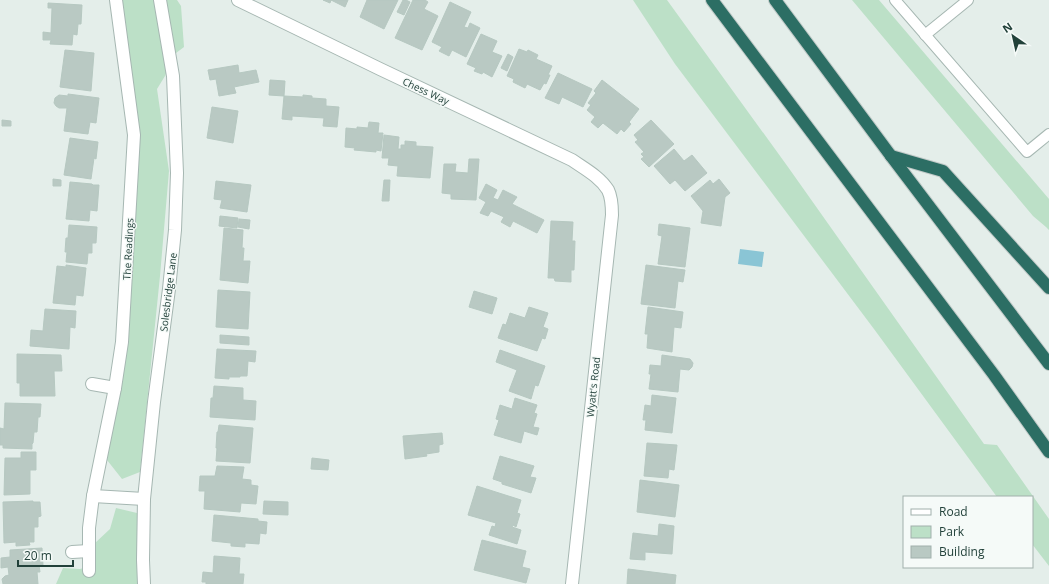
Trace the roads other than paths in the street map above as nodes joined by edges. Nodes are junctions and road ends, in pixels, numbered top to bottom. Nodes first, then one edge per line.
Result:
1 (116, 0) edge
2 (160, 0) edge
3 (238, 0) edge
4 (712, 0) edge
5 (775, 0) edge
6 (895, 0) edge
7 (968, 0) edge
8 (926, 35) junction
9 (1049, 134) edge
10 (891, 156) junction
11 (608, 191) joint
12 (1049, 288) edge
13 (1049, 364) edge
14 (92, 384) dead end
15 (115, 388) junction
16 (1049, 452) edge
17 (93, 496) junction
18 (144, 499) junction
19 (89, 551) junction
20 (72, 552) dead end
21 (89, 571) dead end
22 (144, 584) edge
23 (572, 584) edge

1 - 15 street, The Readings
2 - 18 street, Solesbridge Lane
3 - 11 street, Chess Way
4 - 16 highway
5 - 10 highway
6 - 8 lane
7 - 8 lane
8 - 9 lane
10 - 12 highway
10 - 13 highway
11 - 23 street, Wyatt's Road
14 - 15 street
15 - 17 street, The Readings
17 - 18 street
17 - 19 street, The Readings
18 - 22 street, Solesbridge Lane
19 - 20 street
19 - 21 street, The Readings

